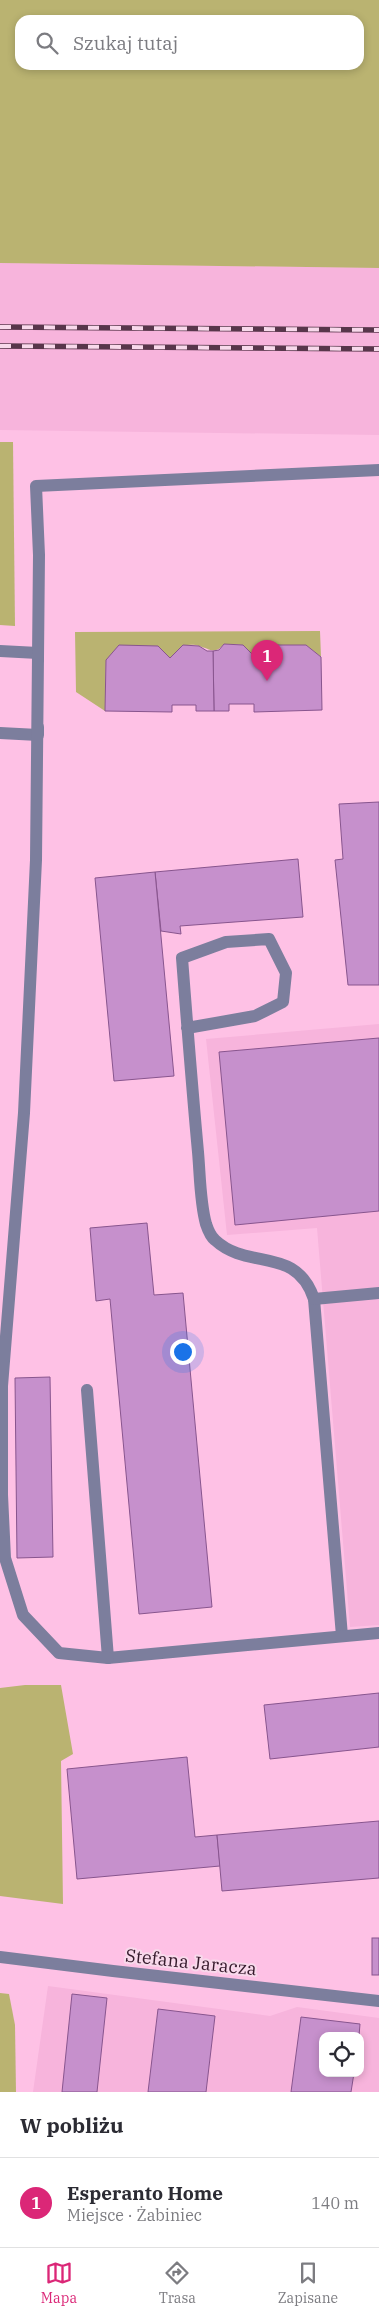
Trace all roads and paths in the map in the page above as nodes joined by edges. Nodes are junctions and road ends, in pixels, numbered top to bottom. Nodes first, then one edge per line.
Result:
1 (379, 470) edge
2 (0, 651) edge
3 (38, 653) junction
4 (0, 734) edge
5 (38, 735) junction
6 (187, 1028) junction
7 (379, 1293) edge
8 (314, 1299) junction
9 (87, 1390) dead end
10 (379, 1633) edge
11 (342, 1636) junction
12 (108, 1658) junction
13 (0, 1956) edge
14 (379, 2001) edge

1 - 3 street
2 - 3 street
3 - 5 street
4 - 5 street
5 - 12 street
6 - 6 street
6 - 8 street
7 - 8 street
8 - 11 street
9 - 12 street
10 - 11 street
11 - 12 street
13 - 14 street, Stefana Jaracza

